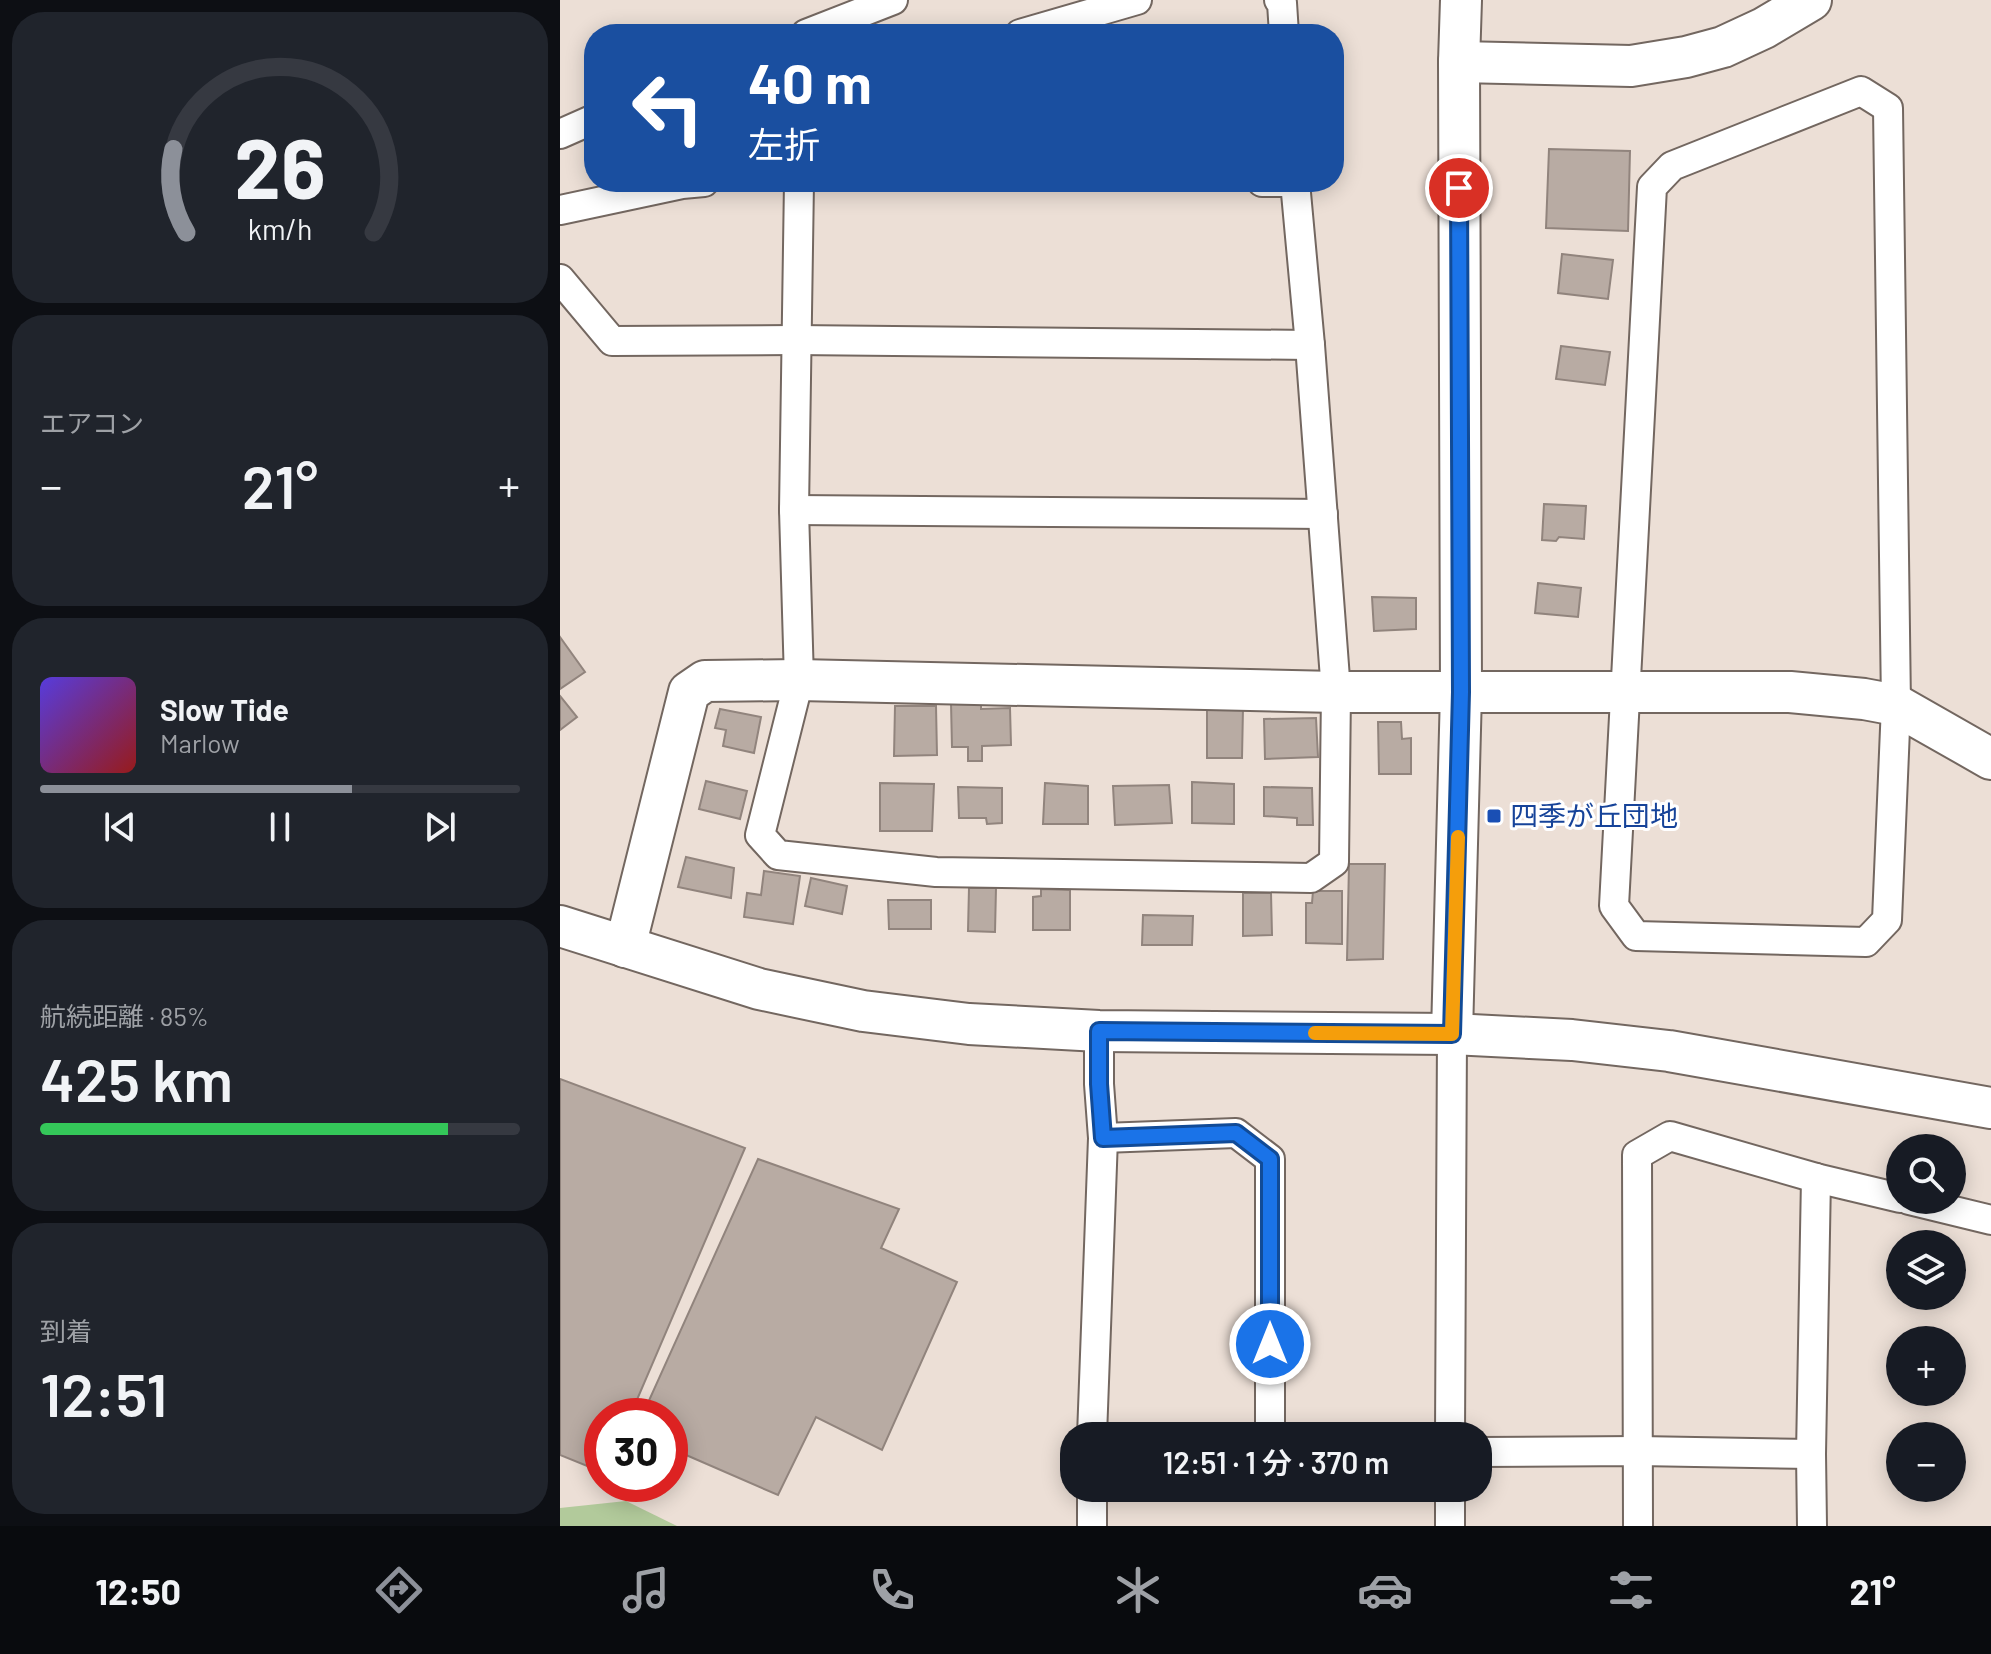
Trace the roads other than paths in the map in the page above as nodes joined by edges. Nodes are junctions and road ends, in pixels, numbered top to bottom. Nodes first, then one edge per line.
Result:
1 (893, 0) edge
2 (1137, 0) edge
3 (1279, 0) edge
4 (1461, 0) edge
5 (1811, 0) edge
6 (832, 24) edge
7 (1054, 24) edge
8 (1283, 24) edge
9 (1459, 62) junction
10 (584, 123) edge
11 (560, 134) edge
12 (644, 192) edge
13 (799, 192) edge
14 (1296, 192) edge
15 (560, 210) edge
16 (560, 279) edge
17 (795, 340) junction
18 (1310, 345) junction
19 (794, 510) junction
20 (1323, 514) junction
21 (799, 680) junction
22 (1336, 692) junction
23 (1461, 692) junction
24 (1626, 692) junction
25 (1896, 705) junction
26 (1991, 759) edge
27 (560, 926) edge
28 (625, 947) junction
29 (1099, 1031) junction
30 (1452, 1034) junction
31 (1991, 1108) edge
32 (1103, 1138) junction
33 (1816, 1178) junction
34 (1886, 1195) edge
35 (1966, 1214) edge
36 (1991, 1220) edge
37 (1093, 1422) edge
38 (1270, 1422) edge
39 (1450, 1422) edge
40 (1639, 1451) junction
41 (1492, 1452) edge
42 (1811, 1454) junction
43 (1092, 1502) edge
44 (1450, 1502) edge
45 (1092, 1526) edge
46 (1450, 1526) edge
47 (1638, 1526) edge
48 (1812, 1526) edge

1 - 6 street
2 - 7 street
3 - 8 street
4 - 9 street
5 - 9 street
9 - 23 street
10 - 11 street
12 - 15 street
13 - 17 street
14 - 18 street
16 - 17 street
17 - 18 street
17 - 19 street
18 - 20 street
19 - 20 street
19 - 21 street
20 - 22 street
21 - 22 street
21 - 22 street
21 - 28 street
22 - 23 street
23 - 24 street
23 - 30 street
24 - 25 street
24 - 25 street
24 - 25 street
25 - 26 street
27 - 28 street
28 - 29 street
29 - 30 street
29 - 32 street
30 - 31 street
30 - 39 street
32 - 37 street
32 - 38 street
33 - 34 street
33 - 40 street
33 - 42 street
35 - 36 street
40 - 41 street
40 - 42 street
40 - 47 street
42 - 48 street
43 - 45 street
44 - 46 street

